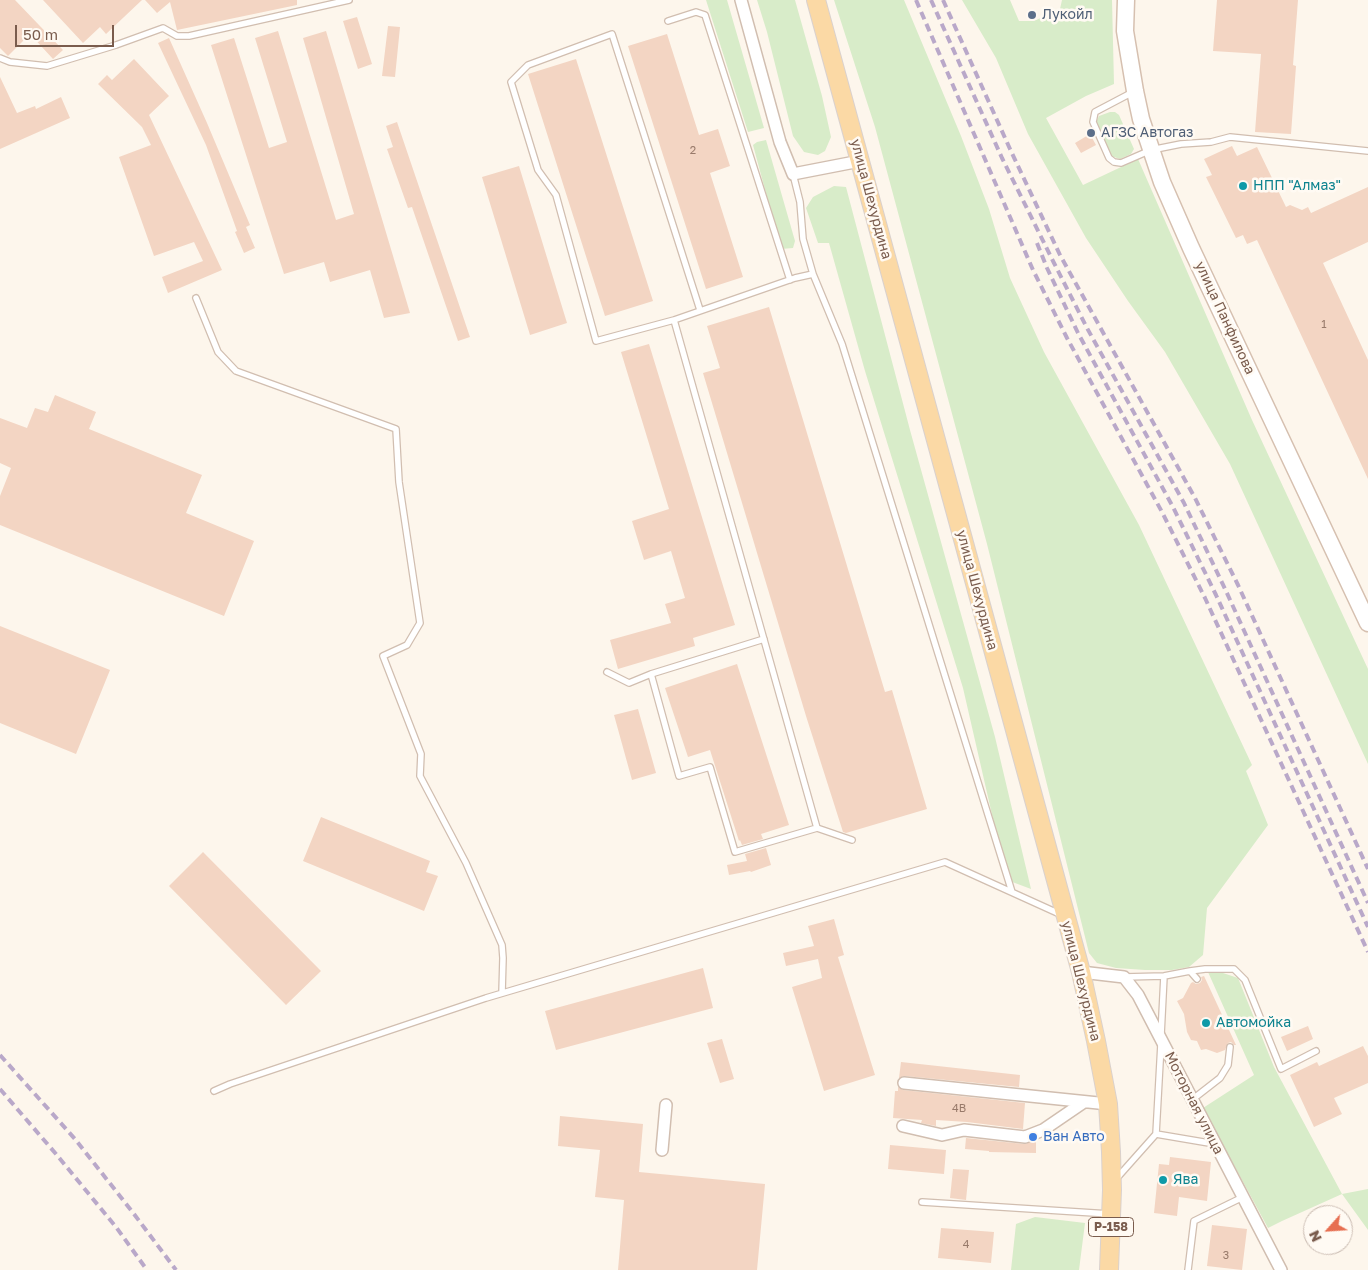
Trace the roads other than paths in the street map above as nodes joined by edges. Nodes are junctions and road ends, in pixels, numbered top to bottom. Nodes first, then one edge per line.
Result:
1 (349, 0) edge
2 (741, 0) edge
3 (816, 0) edge
4 (1126, 0) edge
5 (668, 21) dead end
6 (0, 58) edge
7 (1135, 91) junction
8 (1151, 150) junction
9 (1368, 151) edge
10 (860, 161) junction
11 (794, 174) junction
12 (812, 274) junction
13 (790, 280) junction
14 (196, 298) dead end
15 (700, 310) junction
16 (674, 320) junction
17 (1368, 623) edge
18 (764, 639) junction
19 (607, 672) dead end
20 (651, 674) junction
21 (817, 828) junction
22 (852, 840) dead end
23 (1012, 892) junction
24 (1066, 917) junction
25 (1190, 971) junction
26 (1080, 972) junction
27 (1164, 976) junction
28 (1124, 977) junction
29 (1197, 980) dead end
30 (502, 993) junction
31 (1161, 1038) junction
32 (1230, 1047) dead end
33 (1316, 1052) dead end
34 (904, 1084) dead end
35 (214, 1091) dead end
36 (1193, 1100) junction
37 (1084, 1102) junction
38 (1108, 1104) junction
39 (666, 1105) dead end
40 (903, 1126) dead end
41 (1156, 1134) junction
42 (1215, 1144) junction
43 (662, 1150) dead end
44 (1112, 1185) junction
45 (1243, 1197) junction
46 (922, 1202) dead end
47 (1112, 1214) junction
48 (1109, 1270) edge
49 (1188, 1270) edge
50 (1281, 1270) edge

1 - 6 lane
2 - 11 street
3 - 10 main road, улица Шехурдина
4 - 7 main road, улица Панфилова
5 - 13 lane
7 - 8 main road, улица Панфилова
7 - 8 lane
8 - 9 lane
8 - 17 main road, улица Панфилова
10 - 11 street
10 - 24 main road, улица Шехурдина
11 - 12 lane
12 - 13 lane
12 - 23 lane
13 - 15 lane
14 - 30 lane
15 - 16 lane
15 - 16 lane
16 - 18 lane
18 - 20 lane
18 - 21 lane
19 - 20 lane
20 - 21 lane
21 - 22 lane
23 - 24 lane
23 - 30 lane
24 - 26 main road, улица Шехурдина
25 - 27 lane
25 - 29 lane
25 - 33 lane
26 - 28 street
26 - 38 main road, улица Шехурдина
27 - 28 lane
27 - 31 lane
28 - 31 street, Моторная улица
30 - 35 lane
31 - 36 street, Моторная улица
31 - 41 lane
32 - 36 lane
34 - 37 street
36 - 42 street, Моторная улица
37 - 38 street
37 - 40 street
38 - 44 main road, улица Шехурдина
39 - 43 street
41 - 42 lane
41 - 44 lane
42 - 45 street, Моторная улица
44 - 47 main road, Р-158
45 - 49 lane
45 - 50 street, Моторная улица
46 - 47 lane
47 - 48 main road, Р-158

